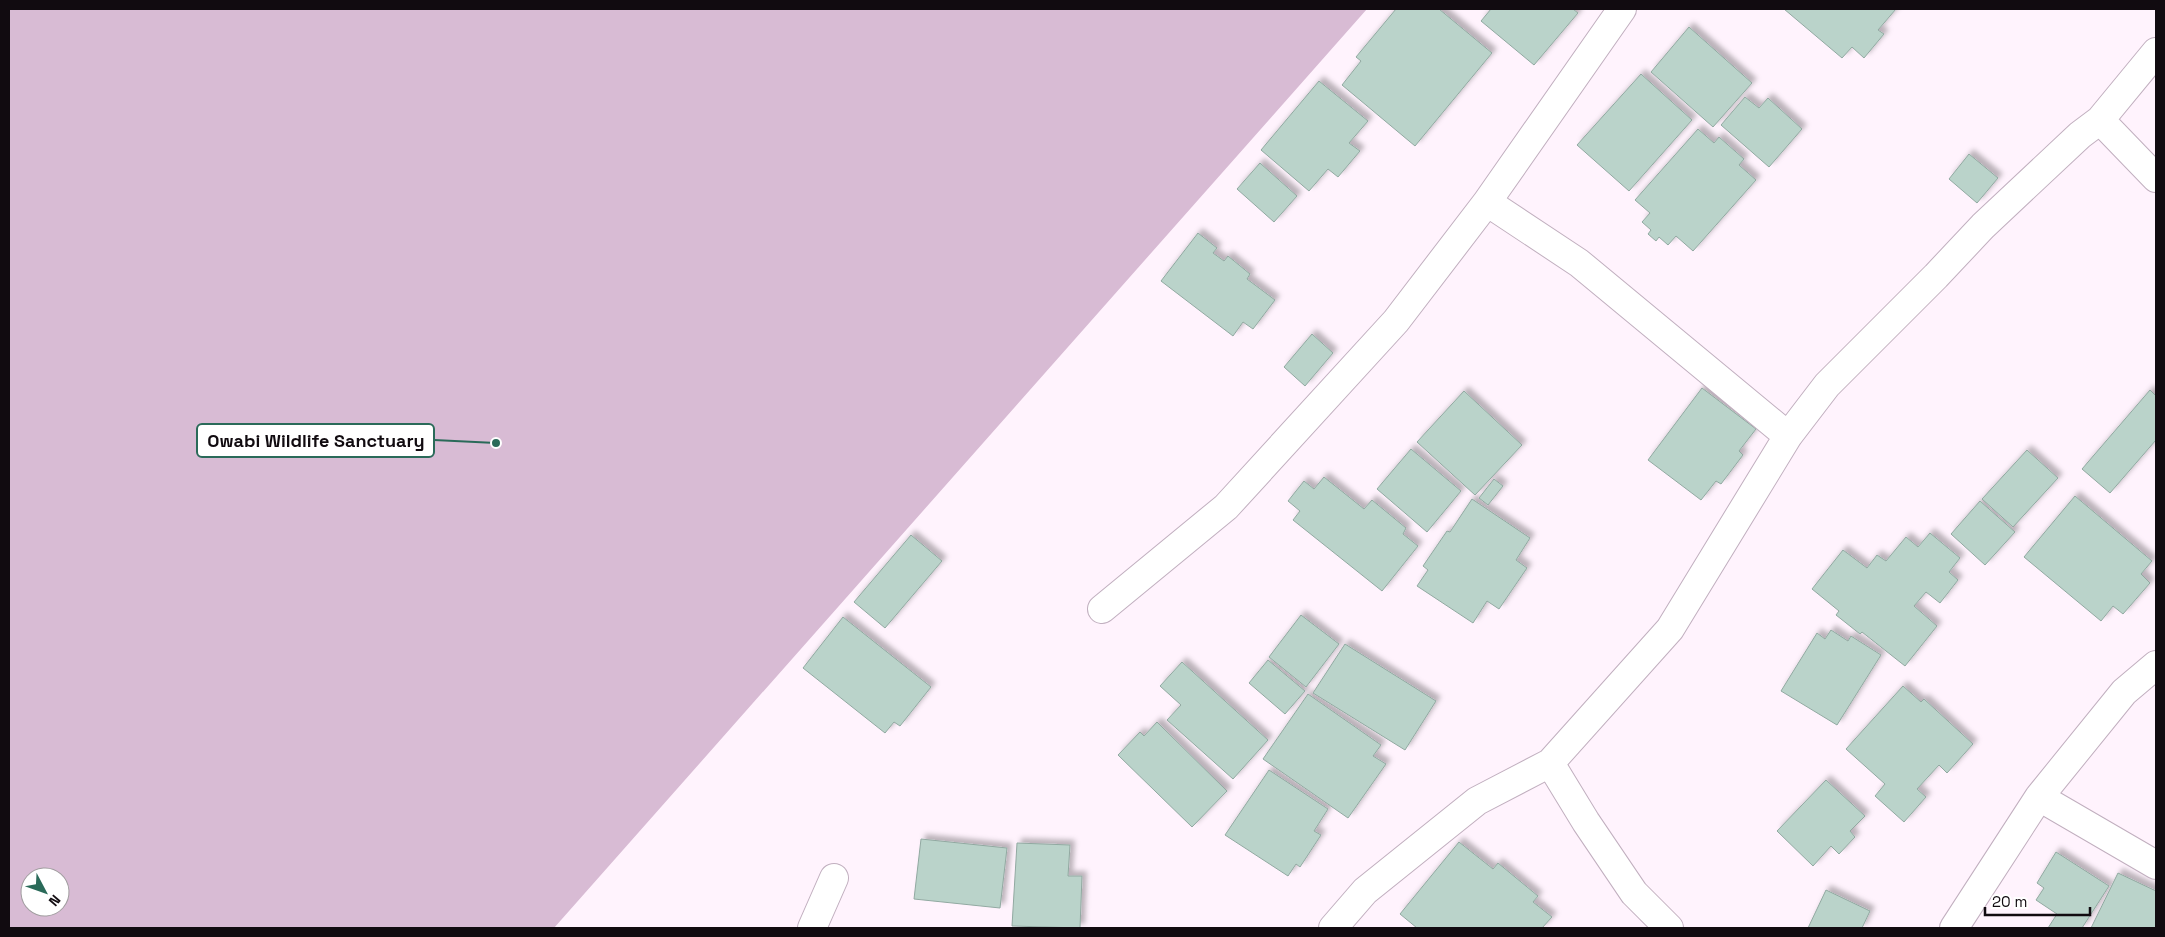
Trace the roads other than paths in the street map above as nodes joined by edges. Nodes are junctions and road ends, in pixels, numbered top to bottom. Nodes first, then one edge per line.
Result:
1 (1622, 9) edge
2 (2156, 52) edge
3 (2100, 120) junction
4 (2156, 178) edge
5 (1487, 202) junction
6 (1788, 436) junction
7 (1102, 610) dead end
8 (2156, 666) edge
9 (1550, 763) junction
10 (2039, 797) junction
11 (2156, 865) edge
12 (834, 878) dead end
13 (812, 928) edge
14 (1334, 928) edge
15 (1669, 928) edge
16 (1954, 928) edge

1 - 5 street
2 - 3 street
3 - 4 street
3 - 6 street
5 - 6 street
5 - 7 street
6 - 9 street
8 - 10 street
9 - 14 street
9 - 15 street
10 - 11 street
10 - 16 street
12 - 13 street

